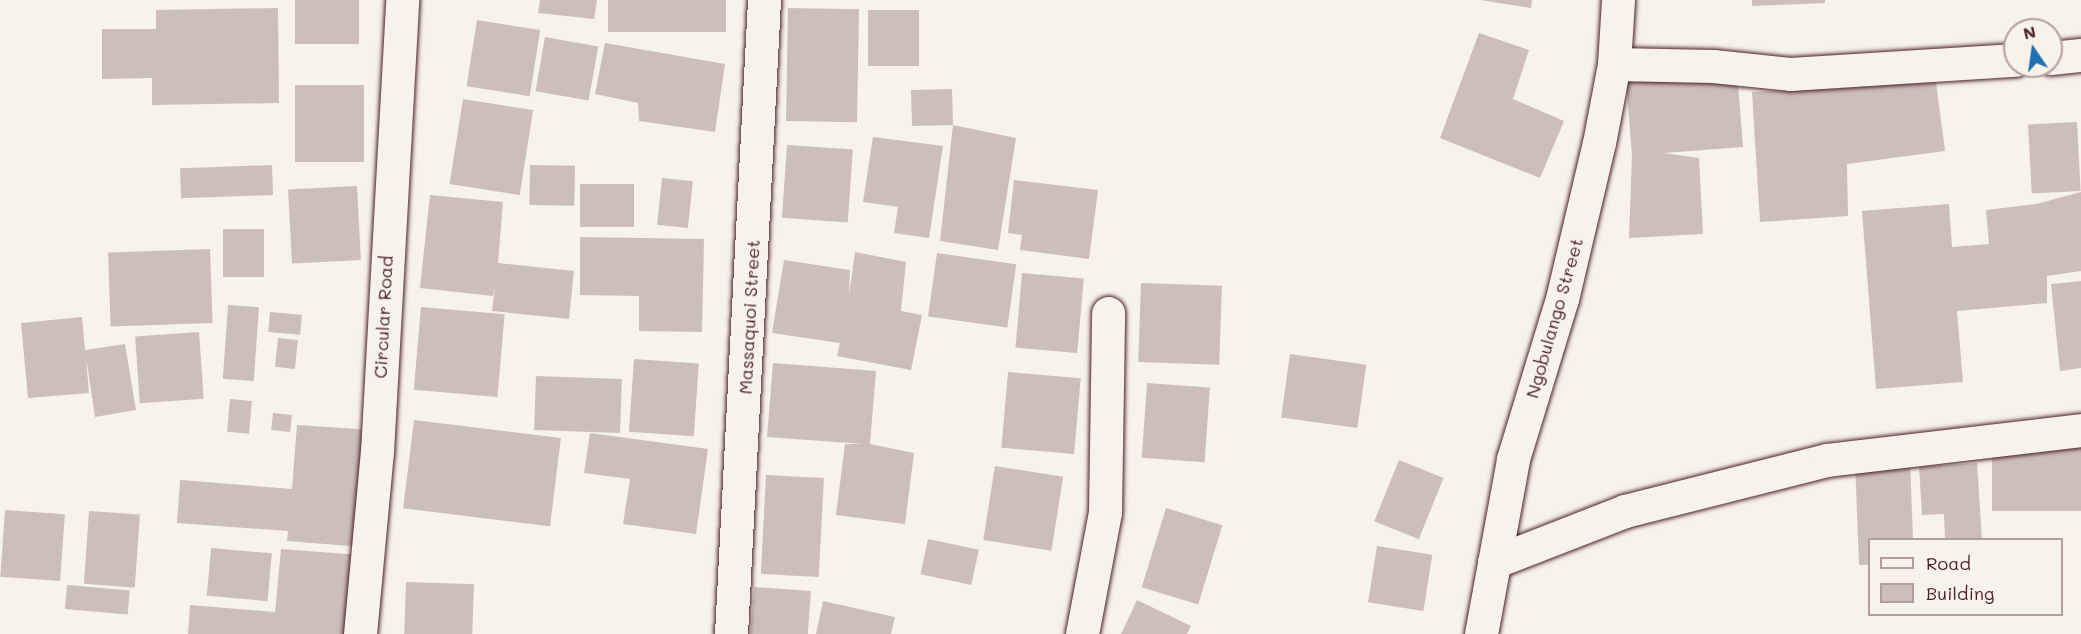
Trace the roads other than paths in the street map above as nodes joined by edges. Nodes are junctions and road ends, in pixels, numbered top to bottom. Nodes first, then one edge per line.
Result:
1 (402, 0) edge
2 (764, 0) edge
3 (1618, 0) edge
4 (2081, 55) edge
5 (2063, 57) edge
6 (2003, 61) edge
7 (1614, 64) junction
8 (1108, 313) dead end
9 (2081, 430) edge
10 (1494, 562) junction
11 (360, 634) edge
12 (731, 634) edge
13 (1082, 634) edge
14 (1481, 634) edge

1 - 11 street, Circular Road
2 - 12 street, Massaquoi Street
3 - 7 street, Ngobulango Street
4 - 5 street
6 - 7 street
7 - 10 street, Ngobulango Street
8 - 13 street
9 - 10 street
10 - 14 street, Ngobulango Street

